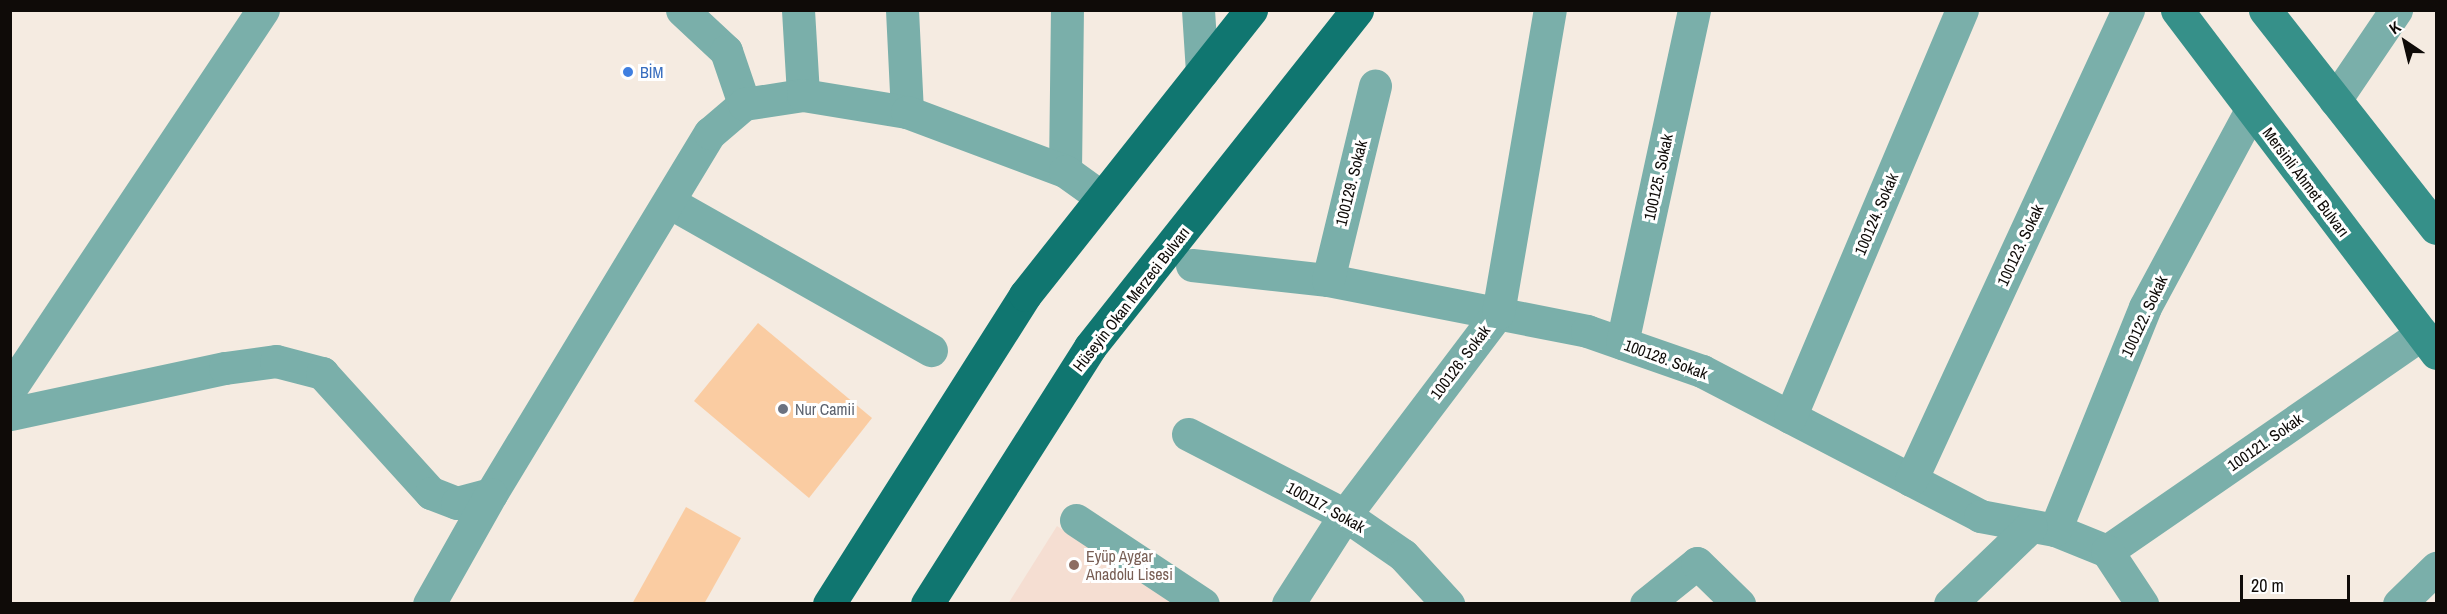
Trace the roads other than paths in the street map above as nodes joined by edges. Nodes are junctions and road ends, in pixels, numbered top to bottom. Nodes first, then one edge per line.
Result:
1 (682, 10) edge
2 (798, 10) edge
3 (902, 10) edge
4 (1067, 10) edge
5 (1198, 10) edge
6 (1251, 10) edge
7 (1357, 10) edge
8 (1550, 10) edge
9 (1694, 10) edge
10 (1962, 10) edge
11 (2128, 10) edge
12 (2176, 10) edge
13 (2265, 10) edge
14 (2396, 10) edge
15 (251, 14) edge
16 (1202, 72) junction
17 (1375, 86) dead end
18 (804, 95) junction
19 (2336, 100) junction
20 (744, 104) junction
21 (2251, 110) junction
22 (907, 112) junction
23 (1065, 171) junction
24 (1101, 197) junction
25 (669, 202) junction
26 (2436, 228) edge
27 (1192, 265) dead end
28 (1328, 280) junction
29 (1497, 314) junction
30 (1622, 343) junction
31 (2429, 344) edge
32 (931, 350) dead end
33 (10, 389) edge
34 (10, 414) edge
35 (1790, 417) junction
36 (1188, 434) dead end
37 (1911, 480) junction
38 (491, 494) junction
39 (1345, 515) junction
40 (1076, 520) dead end
41 (2043, 528) junction
42 (2107, 550) junction
43 (2436, 568) edge
44 (429, 603) edge
45 (829, 603) edge
46 (927, 603) edge
47 (1203, 603) edge
48 (1288, 603) edge
49 (1448, 603) edge
50 (1646, 603) edge
51 (1739, 603) edge
52 (1950, 603) edge
53 (2142, 603) edge
54 (2399, 603) edge

1 - 20 street
2 - 18 street
3 - 22 street
4 - 23 street
5 - 16 street
6 - 16 main road
7 - 46 main road, Hüseyin Okan Merzeci Bulvarı
8 - 29 street, 100126. Sokak
9 - 30 street, 100125. Sokak
10 - 35 street, 100124. Sokak
11 - 37 street, 100123. Sokak
12 - 21 main road, Mersinli Ahmet Bulvarı
13 - 19 main road
14 - 19 street
15 - 33 street
16 - 24 main road
17 - 28 street, 100129. Sokak
18 - 20 street
18 - 22 street
19 - 26 main road
20 - 25 street
21 - 31 main road, Mersinli Ahmet Bulvarı
21 - 41 street, 100122. Sokak
22 - 23 street
23 - 24 street
24 - 45 main road
25 - 32 street
25 - 38 street
27 - 28 street, 100128. Sokak
28 - 29 street, 100128. Sokak
29 - 30 street, 100128. Sokak
29 - 39 street, 100126. Sokak
30 - 35 street, 100128. Sokak
31 - 42 street, 100121. Sokak
34 - 38 street
35 - 37 street, 100128. Sokak
36 - 39 street, 100117. Sokak
37 - 41 street, 100128. Sokak
38 - 44 street
39 - 48 street, 100126. Sokak
39 - 49 street, 100117. Sokak
40 - 47 street
41 - 42 street, 100128. Sokak
41 - 52 street, 100122. Sokak
42 - 53 street
43 - 54 street
50 - 51 street

